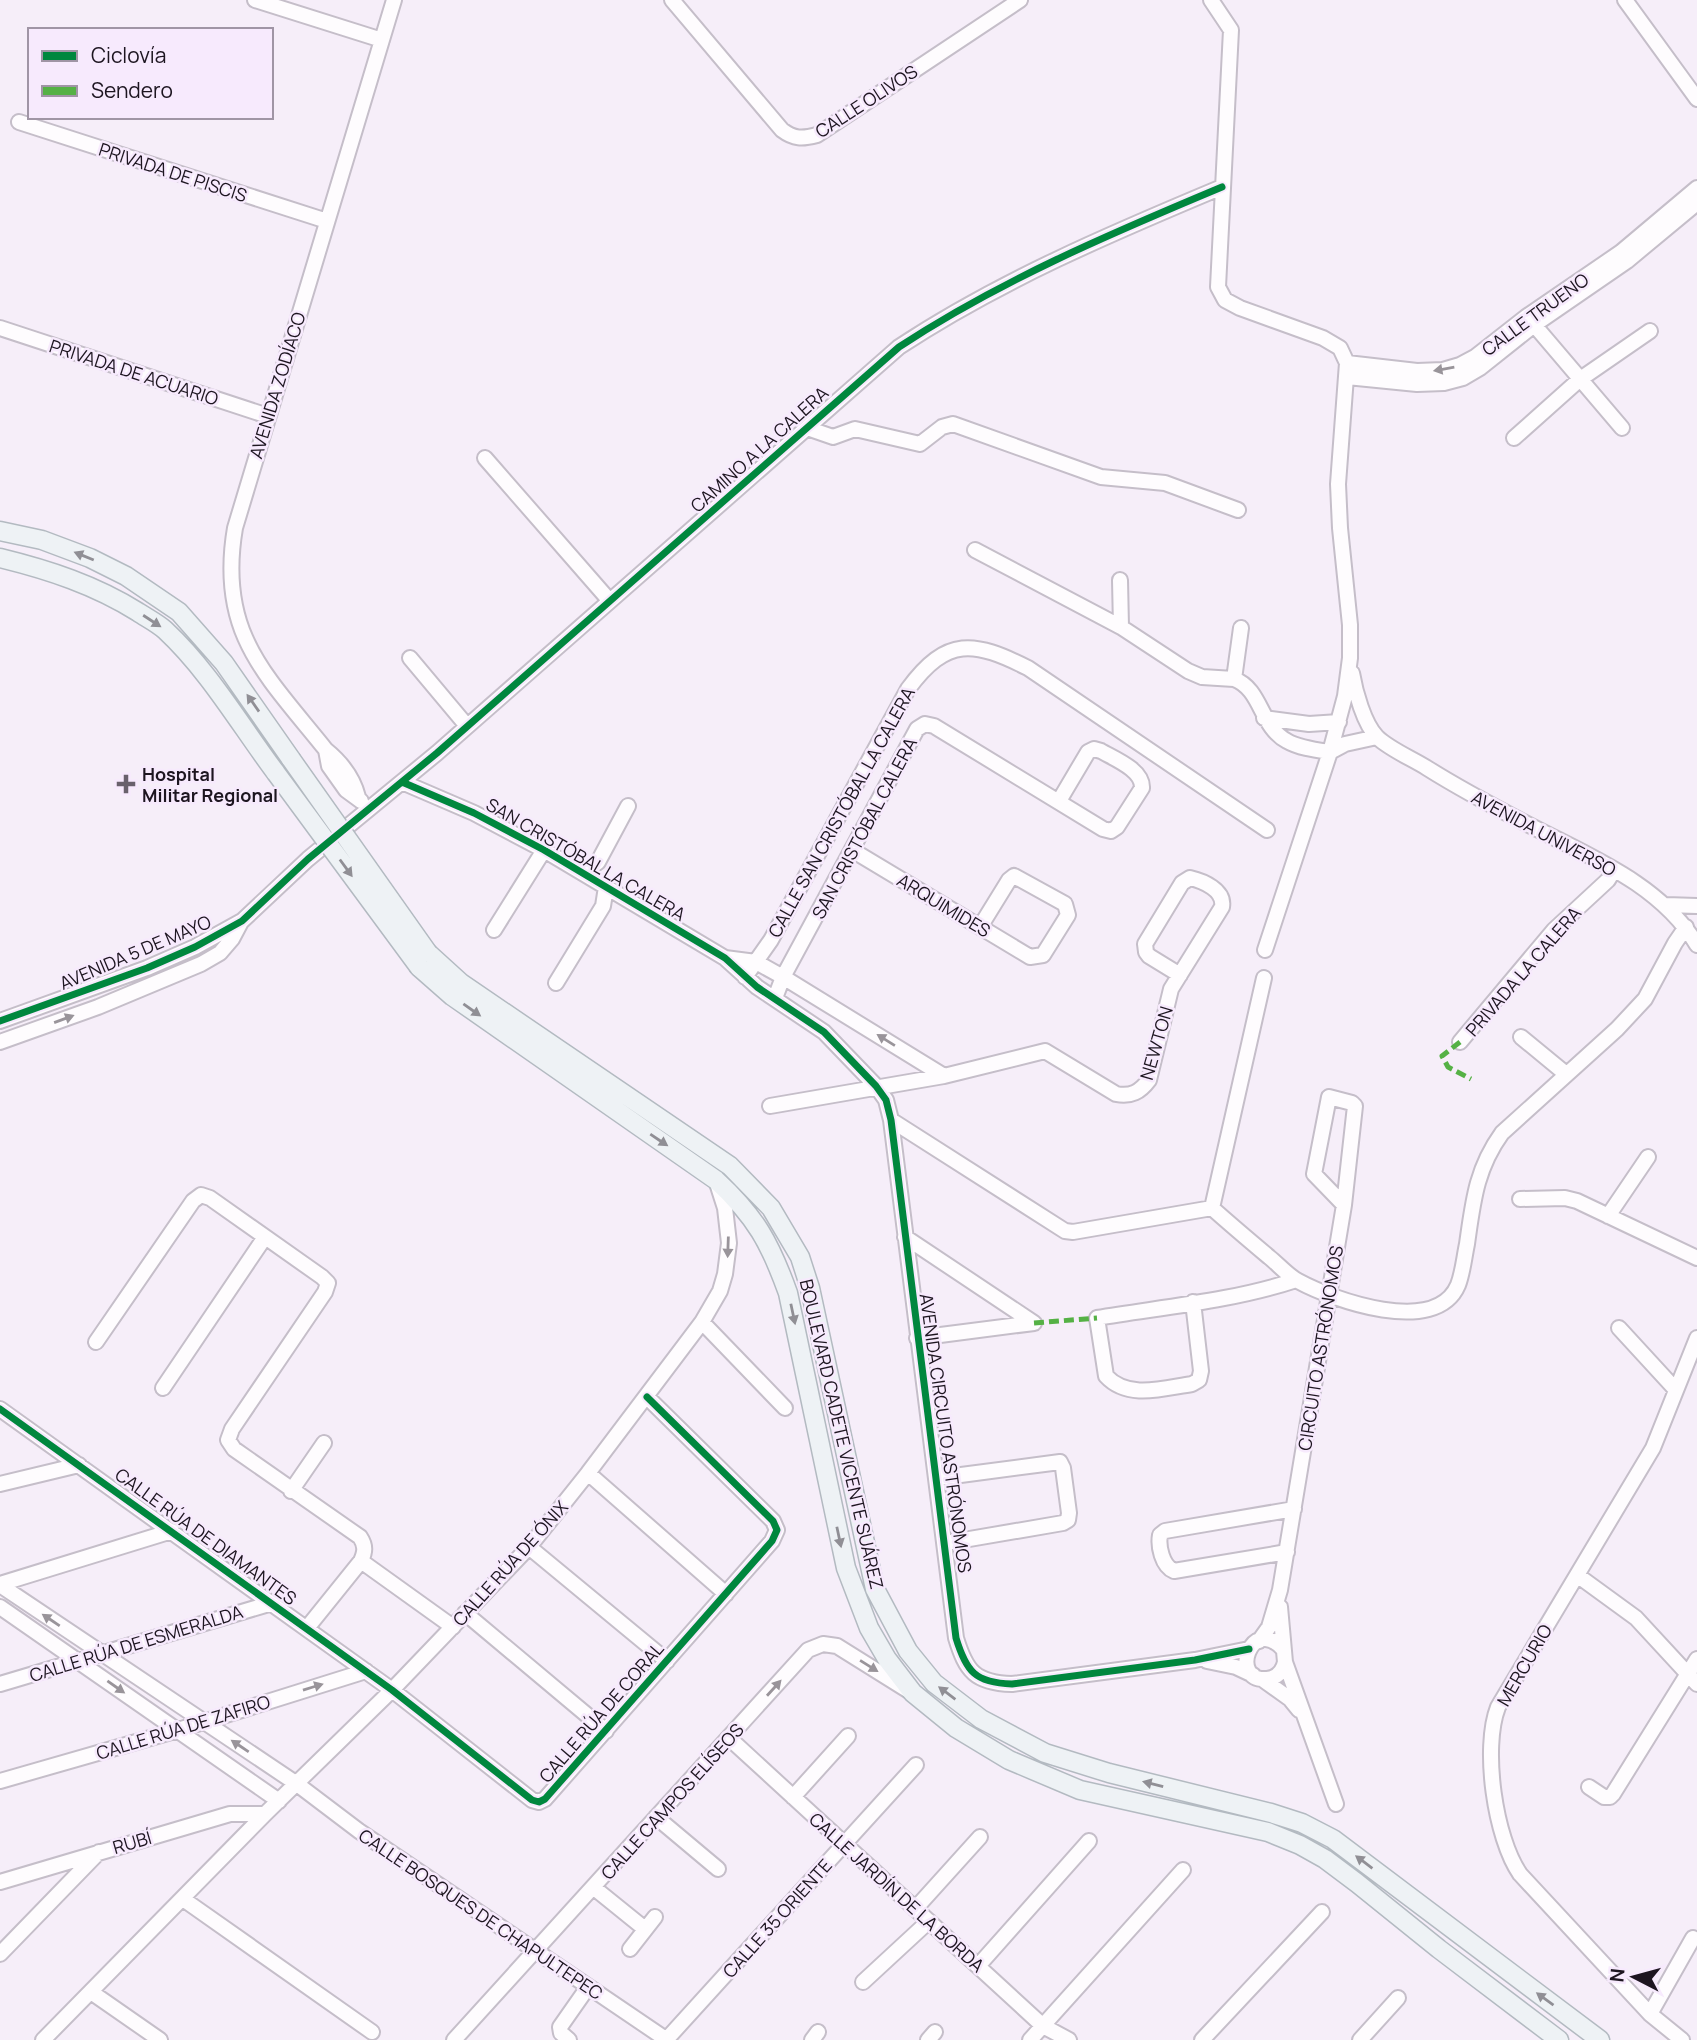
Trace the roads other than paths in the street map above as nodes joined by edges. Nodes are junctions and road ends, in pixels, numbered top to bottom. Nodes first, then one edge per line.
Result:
1 (256, 0) edge
2 (394, 0) edge
3 (672, 0) edge
4 (1020, 0) edge
5 (1211, 0) edge
6 (1625, 0) edge
7 (382, 40) junction
8 (1697, 99) edge
9 (19, 122) dead end
10 (1222, 187) junction
11 (1697, 188) edge
12 (1697, 203) edge
13 (327, 221) junction
14 (1530, 321) junction
15 (0, 328) edge
16 (1650, 331) dead end
17 (1347, 370) junction
18 (1579, 380) junction
19 (268, 416) junction
20 (807, 428) junction
21 (1622, 428) dead end
22 (1514, 438) dead end
23 (485, 458) dead end
24 (1238, 510) dead end
25 (0, 531) edge
26 (975, 550) dead end
27 (2, 559) edge
28 (1119, 580) dead end
29 (609, 600) junction
30 (1121, 627) junction
31 (1241, 628) dead end
32 (410, 658) dead end
33 (1350, 658) junction
34 (1234, 678) junction
35 (1264, 718) junction
36 (1339, 722) junction
37 (467, 726) junction
38 (1377, 737) junction
39 (1330, 752) junction
40 (402, 782) junction
41 (1059, 801) junction
42 (628, 806) dead end
43 (368, 810) junction
44 (1267, 830) dead end
45 (544, 850) junction
46 (852, 850) junction
47 (1614, 870) junction
48 (583, 873) junction
49 (606, 887) junction
50 (1667, 905) junction
51 (1697, 906) edge
52 (242, 921) junction
53 (980, 927) junction
54 (1686, 927) junction
55 (494, 930) dead end
56 (1697, 945) edge
57 (1265, 950) dead end
58 (726, 958) junction
59 (424, 960) junction
60 (756, 962) junction
61 (1180, 975) junction
62 (783, 976) junction
63 (745, 977) junction
64 (1264, 978) dead end
65 (556, 983) dead end
66 (91, 990) junction
67 (775, 998) junction
68 (98, 1007) junction
69 (0, 1021) edge
70 (1521, 1037) dead end
71 (0, 1042) edge
72 (1460, 1042) dead end
73 (1566, 1074) junction
74 (944, 1076) junction
75 (876, 1086) junction
76 (770, 1106) dead end
77 (891, 1120) junction
78 (1648, 1157) dead end
79 (716, 1180) junction
80 (1520, 1199) dead end
81 (1344, 1205) junction
82 (1212, 1208) junction
83 (1608, 1216) junction
84 (265, 1237) junction
85 (905, 1237) junction
86 (1697, 1258) edge
87 (1296, 1280) junction
88 (1329, 1294) junction
89 (1193, 1302) junction
90 (702, 1322) junction
91 (1619, 1328) dead end
92 (917, 1338) junction
93 (1697, 1338) edge
94 (96, 1342) dead end
95 (163, 1388) dead end
96 (1676, 1390) junction
97 (647, 1397) junction
98 (785, 1408) dead end
99 (0, 1409) edge
100 (324, 1443) dead end
101 (79, 1465) junction
102 (588, 1473) junction
103 (937, 1478) junction
104 (0, 1485) edge
105 (291, 1490) junction
106 (1293, 1509) junction
107 (172, 1531) junction
108 (946, 1543) junction
109 (529, 1547) junction
110 (1287, 1552) junction
111 (360, 1561) junction
112 (1577, 1575) junction
113 (0, 1584) edge
114 (1280, 1590) junction
115 (726, 1594) junction
116 (272, 1603) junction
117 (0, 1606) edge
118 (465, 1613) junction
119 (453, 1627) junction
120 (307, 1628) junction
121 (1254, 1645) junction
122 (100, 1653) junction
123 (1284, 1655) junction
124 (1697, 1659) edge
125 (1195, 1660) junction
126 (78, 1661) junction
127 (667, 1661) junction
128 (366, 1671) junction
129 (1257, 1677) junction
130 (1692, 1679) edge
131 (0, 1684) edge
132 (393, 1690) junction
133 (913, 1693) junction
134 (1304, 1716) junction
135 (203, 1722) junction
136 (178, 1730) junction
137 (606, 1731) junction
138 (848, 1737) dead end
139 (729, 1738) junction
140 (916, 1765) dead end
141 (0, 1781) edge
142 (297, 1784) junction
143 (1589, 1787) dead end
144 (793, 1797) junction
145 (279, 1801) junction
146 (1336, 1804) dead end
147 (265, 1814) junction
148 (656, 1817) junction
149 (980, 1837) dead end
150 (1089, 1841) dead end
151 (844, 1844) junction
152 (101, 1850) junction
153 (718, 1869) dead end
154 (1183, 1870) dead end
155 (0, 1882) edge
156 (593, 1887) junction
157 (183, 1899) junction
158 (915, 1909) junction
159 (1322, 1912) dead end
160 (655, 1917) dead end
161 (929, 1921) junction
162 (645, 1929) junction
163 (1693, 1938) dead end
164 (630, 1949) dead end
165 (536, 1950) junction
166 (0, 1954) edge
167 (978, 1966) junction
168 (863, 1982) dead end
169 (588, 1987) junction
170 (91, 1992) junction
171 (1398, 1998) dead end
172 (1650, 2014) junction
173 (1044, 2026) junction
174 (372, 2032) dead end
175 (43, 2040) edge
176 (160, 2040) edge
177 (454, 2040) edge
178 (569, 2040) edge
179 (667, 2040) edge
180 (1030, 2040) edge
181 (1069, 2040) edge
182 (1202, 2040) edge
183 (1360, 2040) edge
184 (1559, 2040) edge
185 (1600, 2040) edge
186 (1682, 2040) edge

1 - 7 street
2 - 7 street, AVENIDA ZODÍACO
3 - 4 street, CALLE OLIVOS
5 - 10 street
6 - 8 street
7 - 13 street, AVENIDA ZODÍACO
9 - 13 street, PRIVADA DE PISCIS
10 - 17 street
10 - 20 street, CAMINO A LA CALERA
11 - 14 street, CALLE TRUENO
12 - 14 street, CALLE TRUENO
13 - 19 street, AVENIDA ZODÍACO
14 - 17 street, CALLE TRUENO
14 - 18 street
15 - 19 street, PRIVADA DE ACUARIO
16 - 18 street
17 - 33 street
18 - 21 street
18 - 22 street
19 - 43 street, AVENIDA ZODÍACO
20 - 24 street
20 - 29 street, CAMINO A LA CALERA
23 - 29 street
59 -> 25 main road, BOULEVARD CADETE VICENTE SUÁREZ, bridge
26 - 30 street
27 -> 59 main road, BOULEVARD CADETE VICENTE SUÁREZ, bridge
28 - 30 street
29 - 37 street, CAMINO A LA CALERA
30 - 34 street
31 - 34 street
32 - 37 street
33 - 36 street
33 - 38 street
34 - 35 street
35 - 36 street
35 - 39 street
36 - 39 street
37 - 40 street, CAMINO A LA CALERA
38 - 39 street
38 - 47 street, AVENIDA UNIVERSO
39 - 57 street
40 - 43 street, CAMINO A LA CALERA
40 - 45 street, SAN CRISTÓBAL LA CALERA
41 - 41 street
41 - 46 street, SAN CRISTÓBAL CALERA
42 - 48 street
43 - 52 street, AVENIDA 5 DE MAYO
44 - 60 street, CALLE SAN CRISTÓBAL LA CALERA
45 - 48 street, SAN CRISTÓBAL LA CALERA
45 - 55 street
46 - 53 street, ARQUIMIDES
46 - 62 street, SAN CRISTÓBAL CALERA
47 - 50 street, AVENIDA UNIVERSO
47 - 72 street, PRIVADA LA CALERA
48 - 49 street, SAN CRISTÓBAL LA CALERA
49 - 58 street, SAN CRISTÓBAL LA CALERA
49 - 65 street
50 - 51 street
50 - 54 street, AVENIDA UNIVERSO
52 - 66 street, AVENIDA 5 DE MAYO
52 - 68 street, AVENIDA 5 DE MAYO
53 - 53 street, ARQUIMIDES
54 - 56 street, AVENIDA UNIVERSO
54 - 73 street
58 - 60 street, SAN CRISTÓBAL LA CALERA
58 - 63 street, SAN CRISTÓBAL LA CALERA
59 -> 79 main road, BOULEVARD CADETE VICENTE SUÁREZ
185 -> 59 main road, BOULEVARD CADETE VICENTE SUÁREZ
60 - 62 street
60 - 63 street, CALLE SAN CRISTÓBAL LA CALERA
61 - 61 street, NEWTON
61 - 74 street, NEWTON
62 - 67 street, SAN CRISTÓBAL CALERA
74 -> 62 street
63 - 67 street, AVENIDA CIRCUITO ASTRÓNOMOS
64 - 82 street
66 - 68 street
66 - 69 street, AVENIDA 5 DE MAYO
67 - 75 street, AVENIDA CIRCUITO ASTRÓNOMOS
71 -> 68 street, AVENIDA 5 DE MAYO
70 - 73 street
73 - 88 street
74 - 75 street
75 - 76 street
75 - 77 street, AVENIDA CIRCUITO ASTRÓNOMOS
77 - 82 street
77 - 85 street, AVENIDA CIRCUITO ASTRÓNOMOS
78 - 83 street
79 -> 90 street, CALLE RÚA DE ÓNIX
79 -> 133 main road, BOULEVARD CADETE VICENTE SUÁREZ
80 - 83 street
81 - 81 street, CIRCUITO ASTRÓNOMOS
81 - 88 street, CIRCUITO ASTRÓNOMOS
82 - 87 street
83 - 86 street
84 - 94 street
84 - 95 street
84 - 105 street
85 - 92 street, AVENIDA CIRCUITO ASTRÓNOMOS
85 - 92 street
87 - 88 street
87 - 89 street
88 - 106 street, CIRCUITO ASTRÓNOMOS
89 - 89 street
90 - 97 street, CALLE RÚA DE ÓNIX
90 - 98 street
91 - 96 street
92 - 103 street, AVENIDA CIRCUITO ASTRÓNOMOS
93 - 96 street, MERCURIO
96 - 112 street, MERCURIO
97 - 102 street, CALLE RÚA DE ÓNIX
97 - 115 street, CALLE RÚA DE CORAL
99 - 101 street, CALLE RÚA DE DIAMANTES
100 - 105 street
101 - 104 street
101 - 107 street, CALLE RÚA DE DIAMANTES
102 - 109 street, CALLE RÚA DE ÓNIX
102 - 115 street
103 - 108 street, AVENIDA CIRCUITO ASTRÓNOMOS
103 - 108 street
105 - 111 street
106 - 110 street, CIRCUITO ASTRÓNOMOS
106 - 110 street
107 - 113 street
107 - 116 street, CALLE RÚA DE DIAMANTES
108 - 125 street, AVENIDA CIRCUITO ASTRÓNOMOS
109 - 118 street, CALLE RÚA DE ÓNIX
109 - 127 street
110 - 114 street, CIRCUITO ASTRÓNOMOS
111 - 119 street
111 - 120 street
112 - 130 street
112 - 172 street, MERCURIO
122 -> 113 street, CALLE BOSQUES DE CHAPULTEPEC
114 - 121 street, CIRCUITO ASTRÓNOMOS
114 - 123 street, CIRCUITO ASTRÓNOMOS
115 - 127 street, CALLE RÚA DE CORAL
116 - 120 street, CALLE RÚA DE DIAMANTES
116 - 122 street, CALLE RÚA DE ESMERALDA
117 - 126 street
118 - 119 street, CALLE RÚA DE ÓNIX
118 - 137 street
119 - 132 street, CALLE RÚA DE ÓNIX
120 - 128 street, CALLE RÚA DE DIAMANTES
121 - 123 street
121 - 125 street, AVENIDA CIRCUITO ASTRÓNOMOS
121 - 129 street
122 - 126 street, CALLE RÚA DE ESMERALDA
122 - 135 street, CALLE BOSQUES DE CHAPULTEPEC
123 - 129 street
123 - 134 street, CIRCUITO ASTRÓNOMOS
124 - 130 street
125 - 129 street, AVENIDA CIRCUITO ASTRÓNOMOS
126 - 131 street, CALLE RÚA DE ESMERALDA
126 -> 136 street
127 - 137 street, CALLE RÚA DE CORAL
128 - 132 street, CALLE RÚA DE DIAMANTES
135 -> 128 street, CALLE RÚA DE ZAFIRO
129 - 134 street, CIRCUITO ASTRÓNOMOS
130 - 143 street
132 - 137 street, CALLE RÚA DE CORAL
132 - 142 street, CALLE RÚA DE ÓNIX
139 -> 133 street, CALLE CAMPOS ELÍSEOS
133 - 184 main road, BOULEVARD CADETE VICENTE SUÁREZ
134 - 146 street, CIRCUITO ASTRÓNOMOS
135 - 136 street, CALLE RÚA DE ZAFIRO
142 -> 135 street, CALLE BOSQUES DE CHAPULTEPEC
136 - 141 street, CALLE RÚA DE ZAFIRO
136 - 145 street
138 - 144 street
139 - 144 street, CALLE JARDÍN DE LA BORDA
139 - 148 street, CALLE CAMPOS ELÍSEOS
140 - 151 street, CALLE 35 ORIENTE
142 - 145 street, CALLE RÚA DE ÓNIX
142 - 165 street, CALLE BOSQUES DE CHAPULTEPEC
144 - 151 street, CALLE JARDÍN DE LA BORDA
145 - 147 street, CALLE RÚA DE ÓNIX
147 - 152 street, RUBÍ
147 - 157 street, CALLE RÚA DE ÓNIX
148 - 153 street
148 - 156 street, CALLE CAMPOS ELÍSEOS
149 - 158 street
150 - 167 street
151 - 158 street, CALLE JARDÍN DE LA BORDA
151 - 179 street, CALLE 35 ORIENTE
152 - 155 street, RUBÍ
152 - 166 street
154 - 173 street
156 - 162 street
156 - 165 street, CALLE CAMPOS ELÍSEOS
157 - 170 street, CALLE RÚA DE ÓNIX
157 - 174 street
158 - 161 street, CALLE JARDÍN DE LA BORDA
159 - 182 street
160 - 162 street
161 - 167 street, CALLE JARDÍN DE LA BORDA
161 - 168 street
162 - 164 street
163 - 172 street
165 - 169 street, CALLE BOSQUES DE CHAPULTEPEC
165 - 177 street, CALLE CAMPOS ELÍSEOS
167 - 173 street, CALLE JARDÍN DE LA BORDA
169 - 178 street
169 - 179 street, CALLE BOSQUES DE CHAPULTEPEC
170 - 175 street, CALLE RÚA DE ÓNIX
170 - 176 street
171 - 183 street
172 - 186 street, MERCURIO
173 - 180 street
173 - 181 street, CALLE JARDÍN DE LA BORDA

